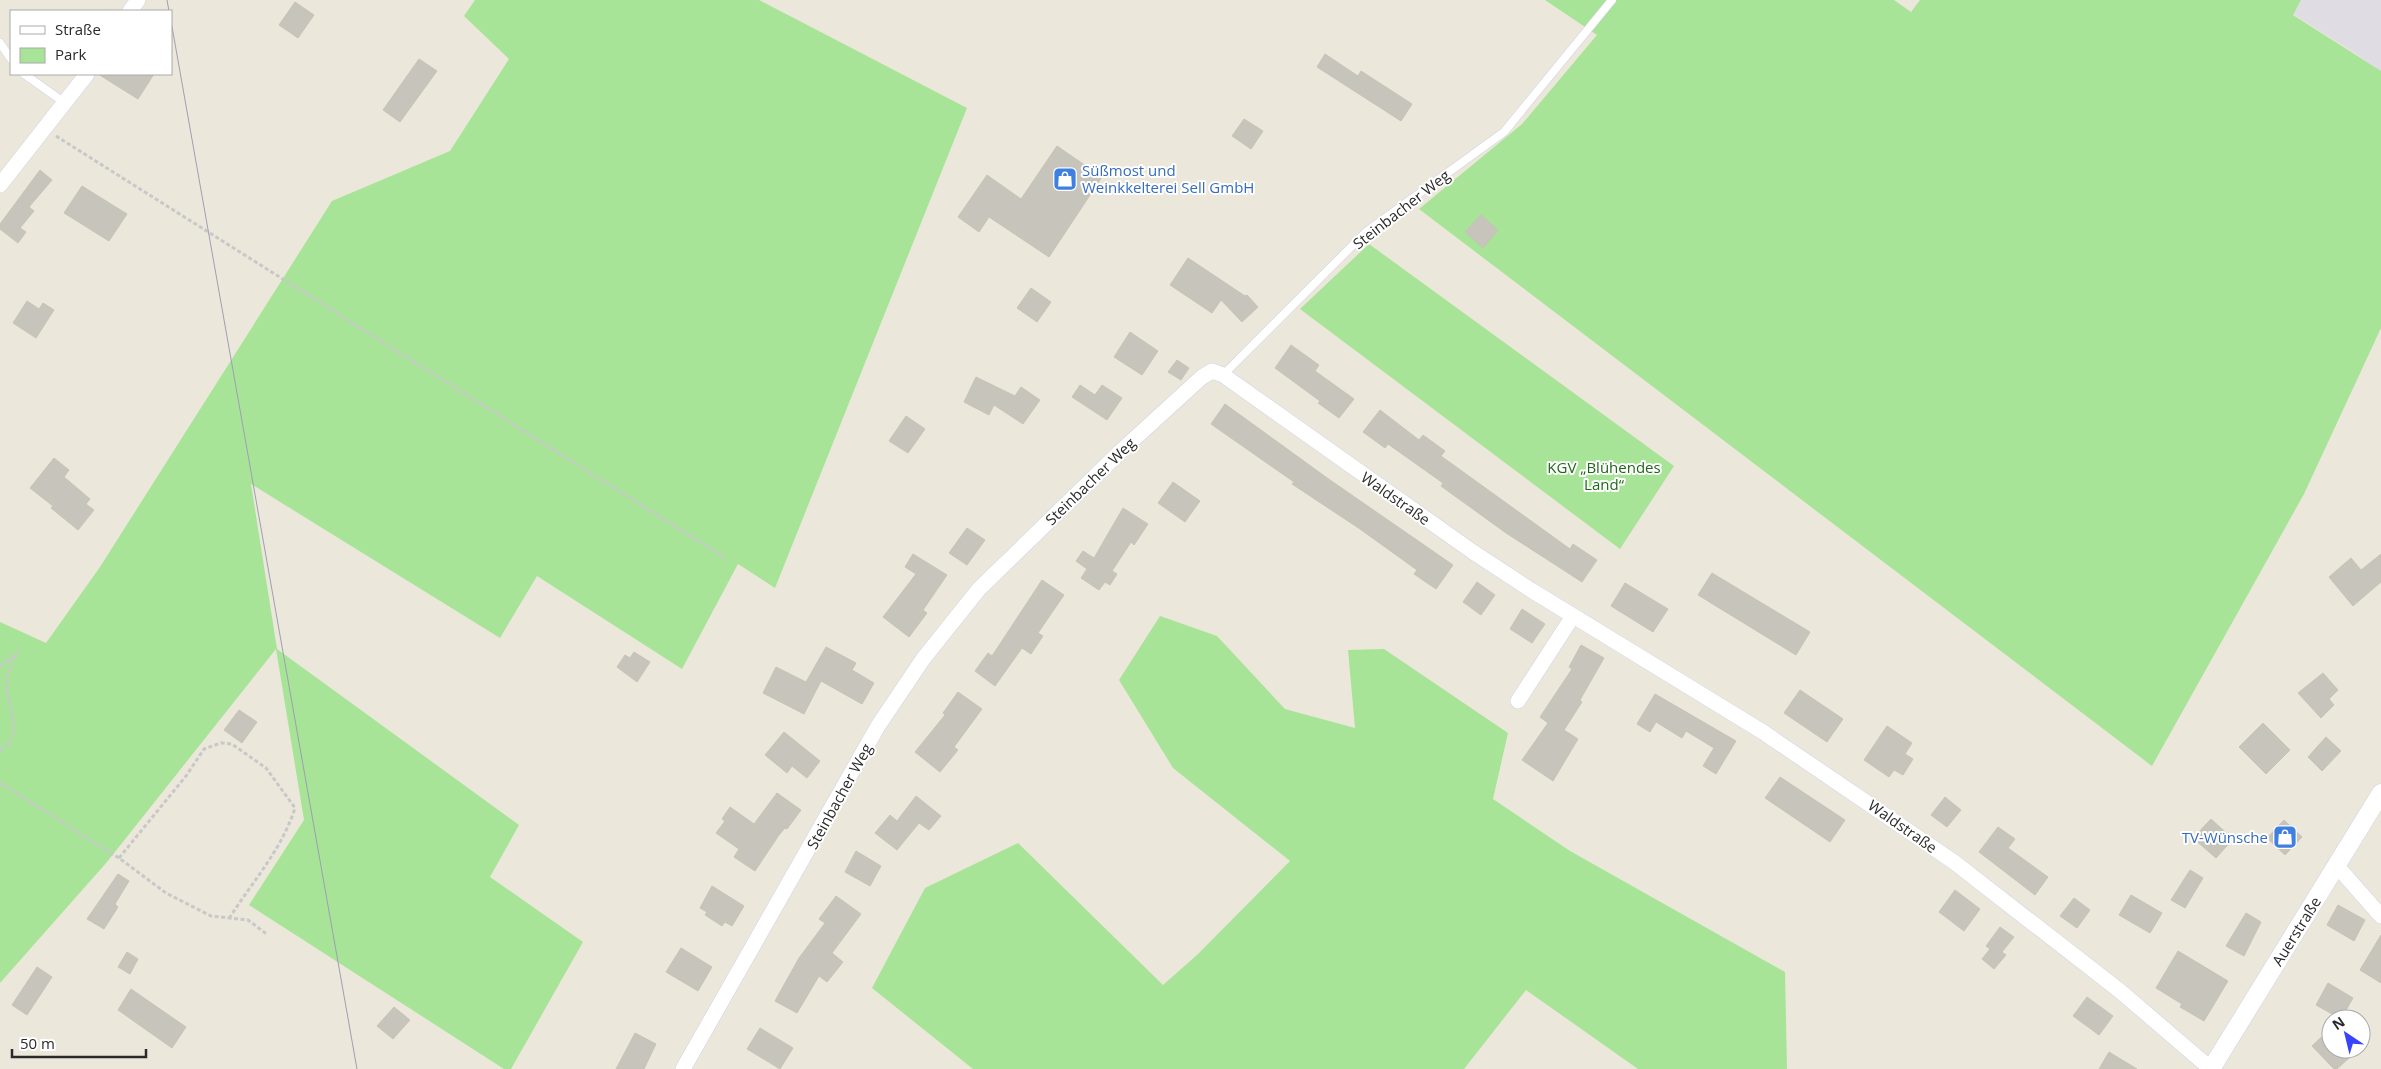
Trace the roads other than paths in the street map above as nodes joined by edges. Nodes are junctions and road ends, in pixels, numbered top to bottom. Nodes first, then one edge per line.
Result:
1 (1612, 0) edge
2 (0, 43) edge
3 (10, 58) edge
4 (25, 75) edge
5 (86, 75) edge
6 (65, 103) junction
7 (0, 185) edge
8 (1223, 375) junction
9 (1572, 616) junction
10 (1518, 701) dead end
11 (2381, 793) edge
12 (2336, 865) junction
13 (2381, 916) edge
14 (683, 1069) edge
15 (2211, 1069) edge

1 - 8 lane, Steinbacher Weg
2 - 3 lane
4 - 6 lane
5 - 6 street
6 - 7 street
8 - 9 street, Waldstraße
8 - 14 street, Steinbacher Weg
9 - 10 street
9 - 15 street, Waldstraße
11 - 12 street, Auerstraße
12 - 13 street
12 - 15 street, Auerstraße

